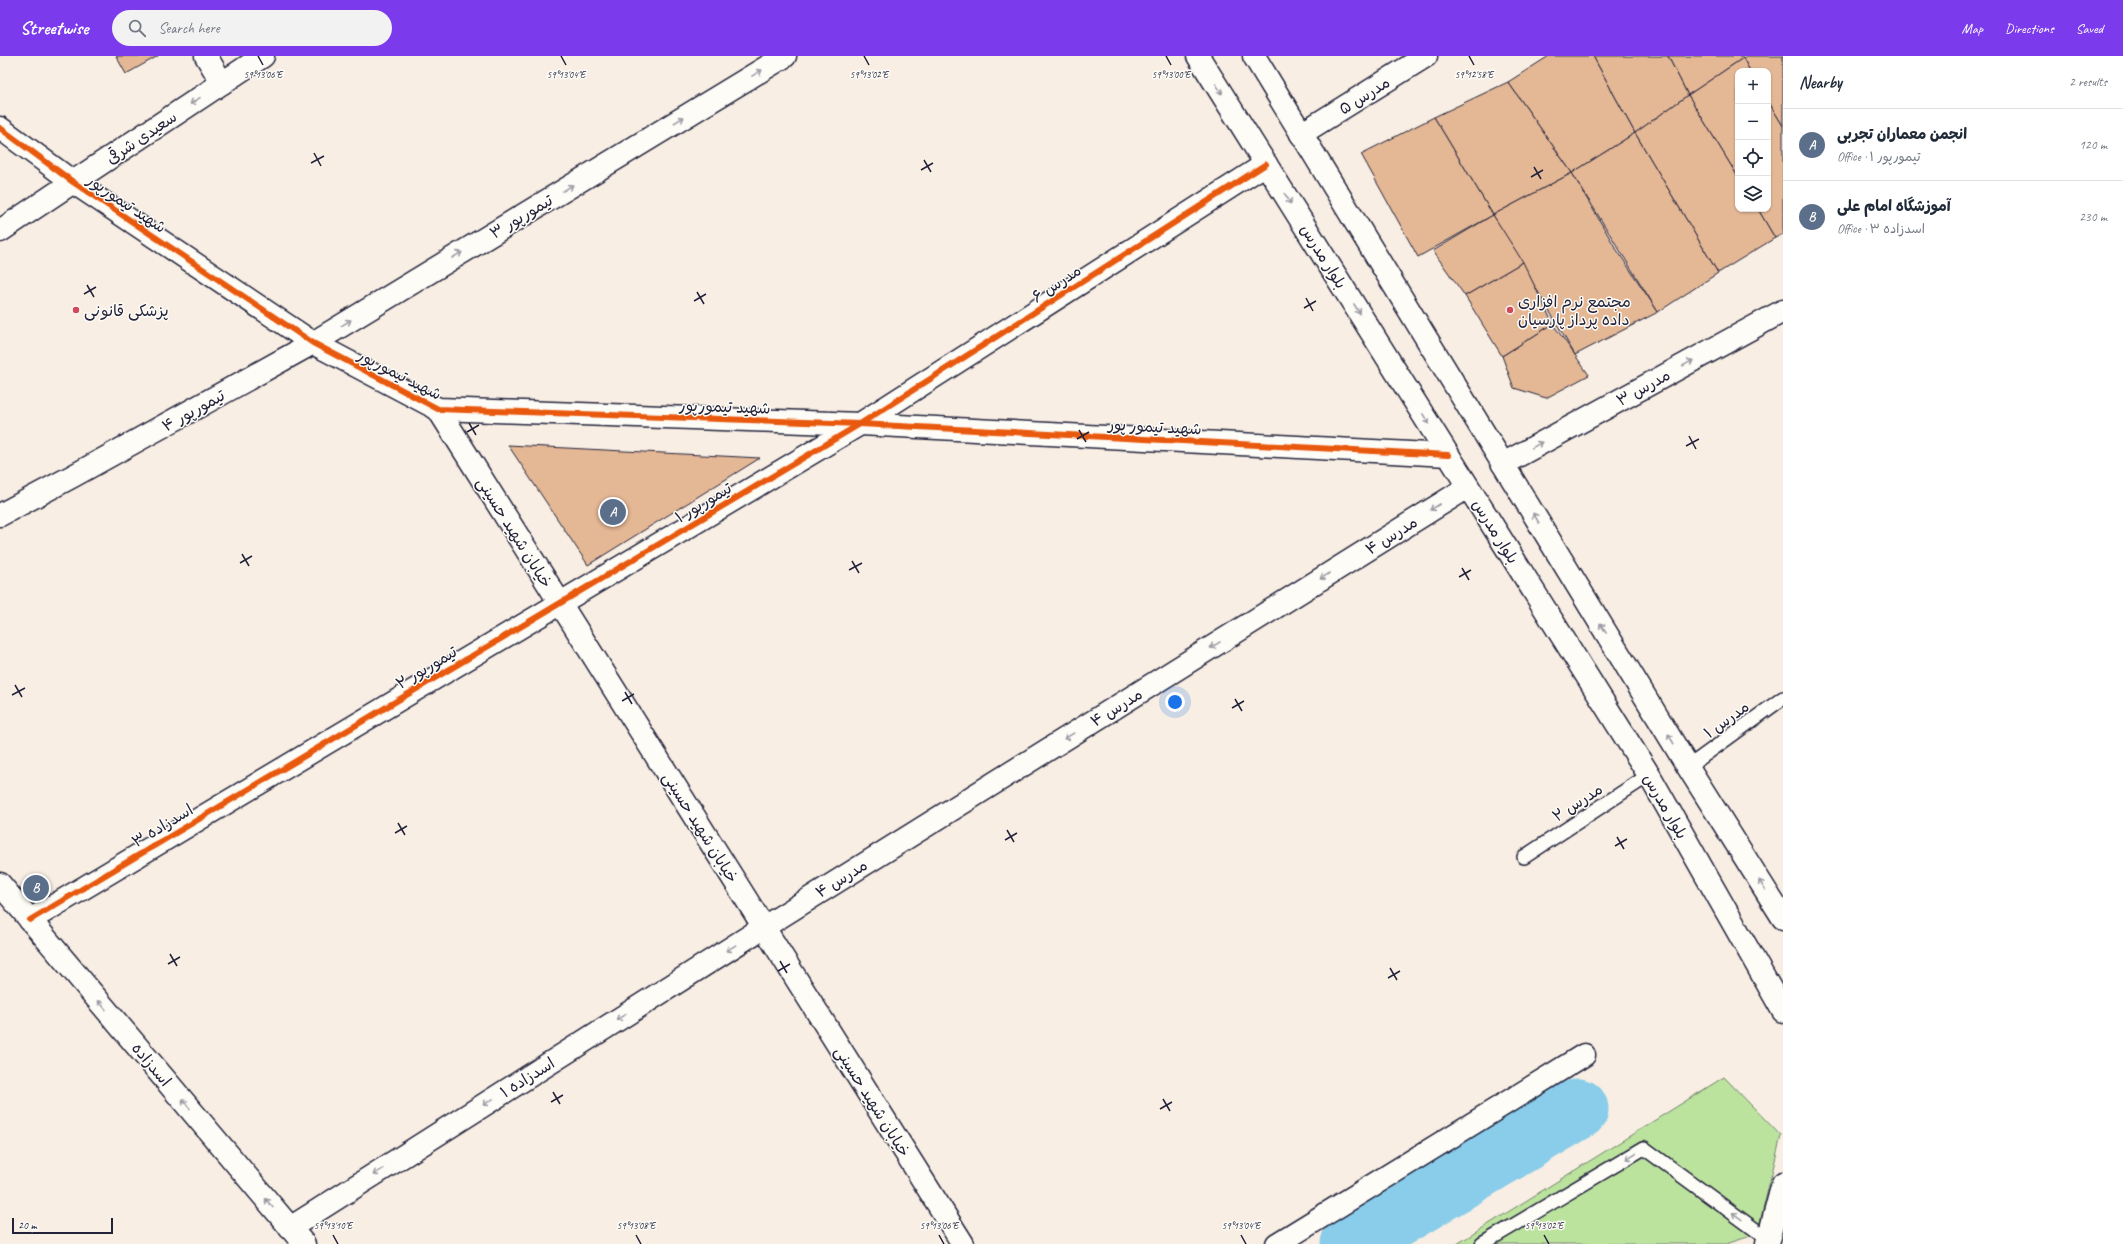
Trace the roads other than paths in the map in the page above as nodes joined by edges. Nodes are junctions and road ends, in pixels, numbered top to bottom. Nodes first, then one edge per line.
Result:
1 (206, 56) edge
2 (263, 56) edge
3 (785, 56) edge
4 (1198, 56) edge
5 (1254, 56) edge
6 (1426, 56) edge
7 (222, 82) junction
8 (0, 128) edge
9 (1301, 134) junction
10 (1266, 164) junction
11 (73, 182) junction
12 (0, 231) edge
13 (1783, 311) edge
14 (313, 343) junction
15 (438, 409) junction
16 (860, 424) junction
17 (1448, 455) junction
18 (1503, 464) junction
19 (1468, 487) junction
20 (0, 515) edge
21 (560, 602) junction
22 (1783, 698) edge
23 (306, 753) joint
24 (1688, 767) junction
25 (1649, 775) junction
26 (1524, 857) dead end
27 (0, 884) edge
28 (1783, 918) edge
29 (30, 920) junction
30 (764, 927) junction
31 (1783, 1012) edge
32 (1584, 1054) dead end
33 (1783, 1183) edge
34 (297, 1236) edge
35 (1763, 1242) edge
36 (963, 1244) edge
37 (1277, 1244) edge
38 (1482, 1244) edge

1 - 7 street
2 - 7 street, سعیدی شرقی
14 -> 3 street, تیمورپور ۳
4 -> 10 street, بلوار مدرس
5 - 9 street
6 - 9 street, مدرس ۵
7 -> 11 street, سعیدی شرقی
8 - 11 street, شهید تیمورپور
9 - 18 street
10 - 16 street, مدرس ۶
10 -> 17 street, بلوار مدرس
11 - 12 street, سعیدی شرقی
11 - 14 street, شهید تیمورپور
18 -> 13 street, مدرس ۳
14 - 15 street, شهید تیمورپور
14 - 20 street, تیمورپور ۴
15 - 16 street, شهید تیمورپور
15 - 21 street, خیابان شهید حسینی
16 - 17 street, شهید تیمور پور
16 - 21 street, تیمورپور ۱
17 - 19 street, بلوار مدرس
24 -> 18 street
19 - 25 street, بلوار مدرس
19 -> 30 street, مدرس ۴
21 - 23 street, تیمورپور ۲
21 - 30 street, خیابان شهید حسینی
22 - 24 lane, مدرس ۱
23 - 29 street, اسدزاده ۳
28 -> 24 street
25 - 26 lane, مدرس ۲
25 - 31 street, بلوار مدرس
27 - 29 street, اسدزاده
34 -> 29 street, اسدزاده
30 -> 34 street, اسدزاده ۱
30 - 36 street, خیابان شهید حسینی
32 - 37 street
33 - 35 street
35 -> 38 lane

